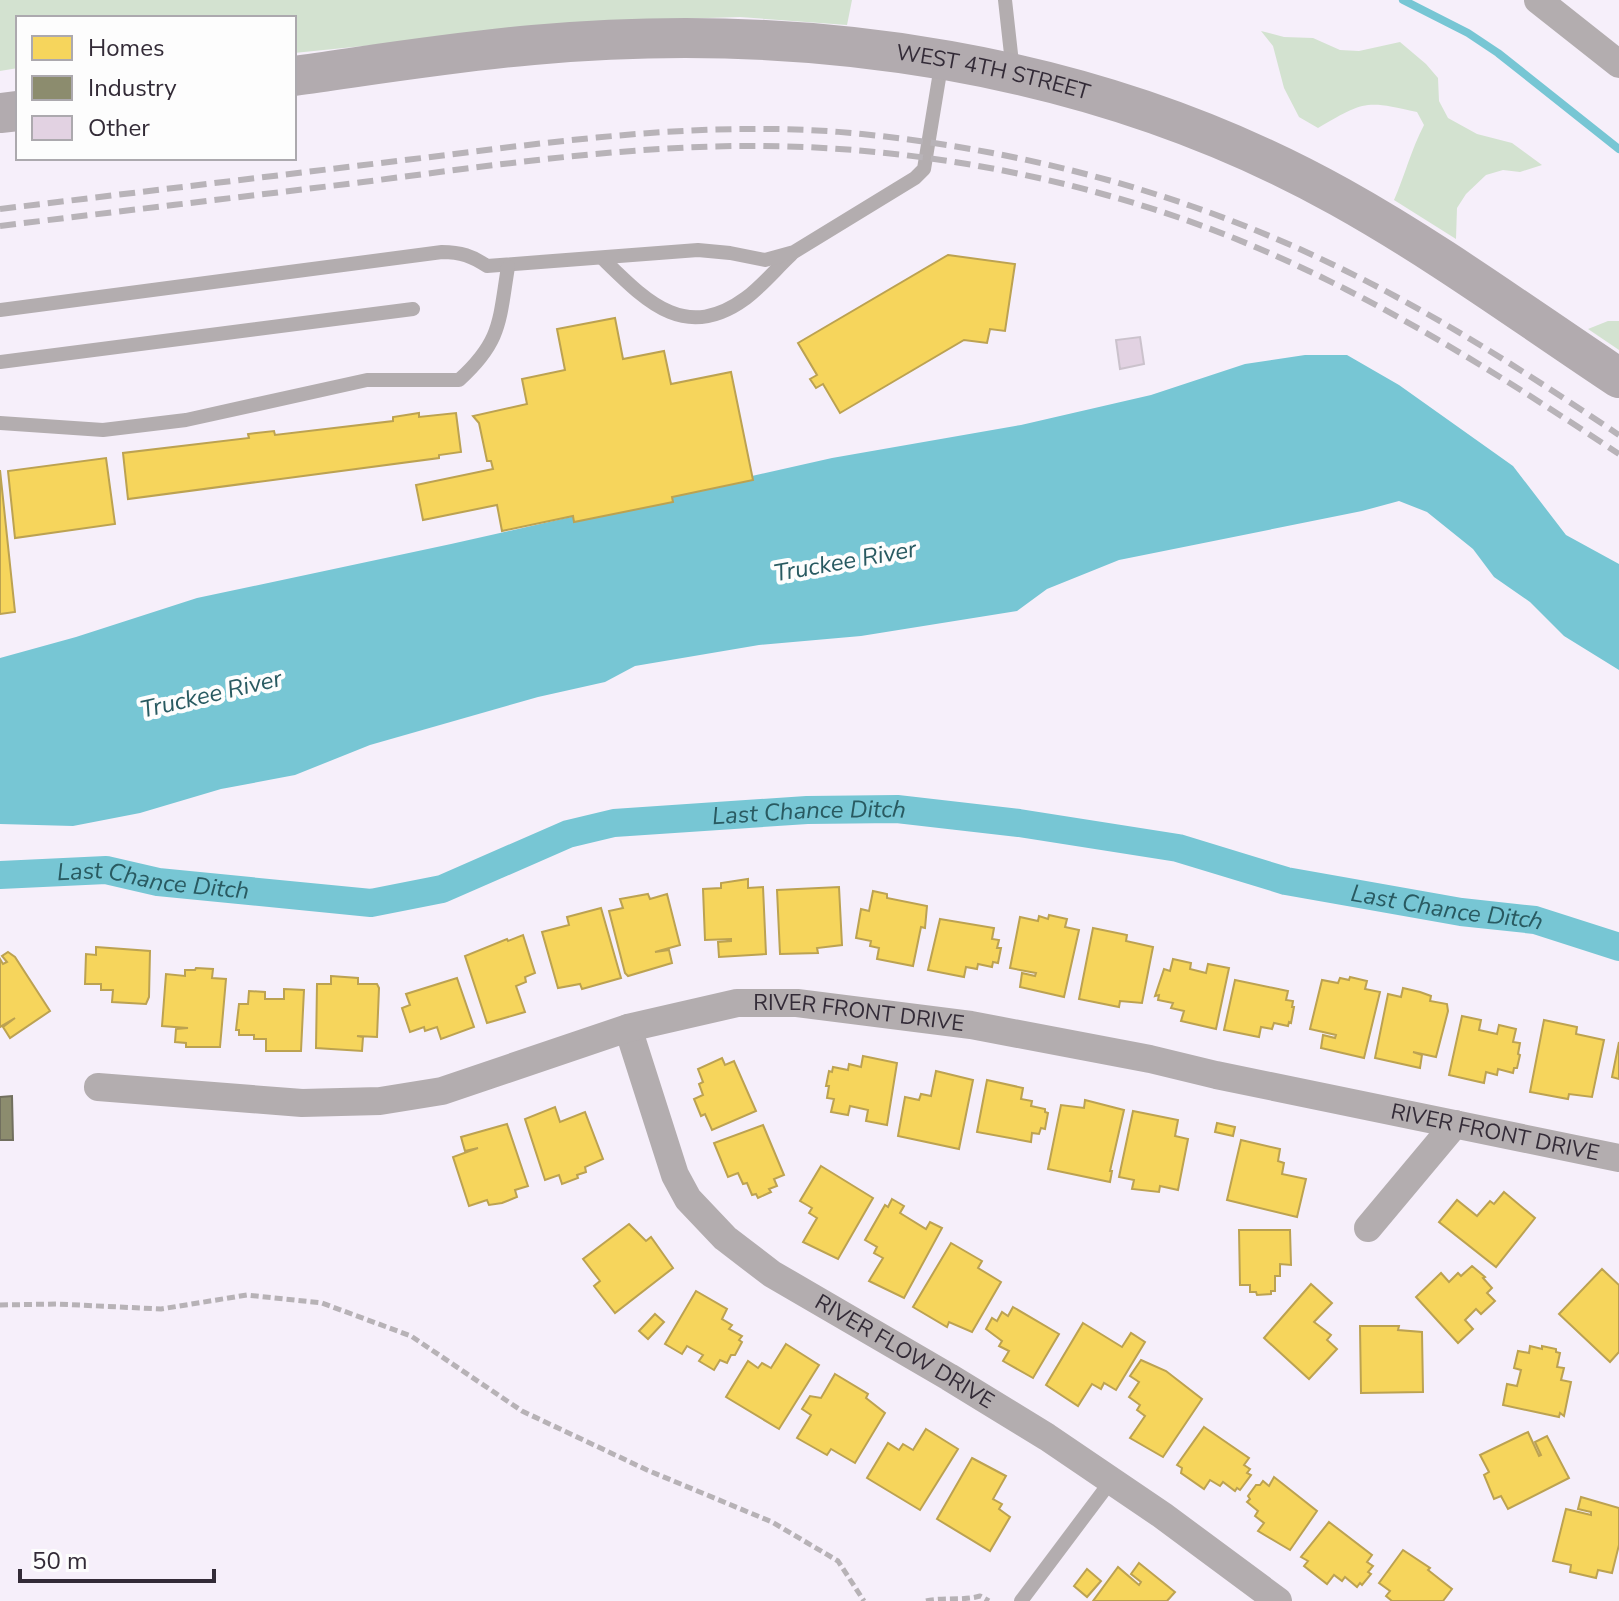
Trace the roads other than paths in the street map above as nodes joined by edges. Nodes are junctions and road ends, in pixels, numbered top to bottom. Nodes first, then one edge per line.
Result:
1 (1005, 0) edge
2 (1538, 0) edge
3 (942, 60) junction
4 (1619, 64) edge
5 (1013, 73) junction
6 (296, 76) edge
7 (794, 252) junction
8 (602, 258) junction
9 (508, 267) junction
10 (413, 309) dead end
11 (0, 310) edge
12 (0, 362) edge
13 (1619, 378) edge
14 (0, 423) edge
15 (628, 1028) junction
16 (98, 1087) dead end
17 (1455, 1124) junction
18 (1619, 1158) edge
19 (1368, 1228) dead end
20 (1111, 1481) junction
21 (1021, 1601) edge
22 (1278, 1601) edge

1 - 5 lane
2 - 4 street
3 - 5 main road, WEST 4TH STREET
3 - 6 main road, WEST 4TH STREET
3 - 7 lane
5 - 13 main road, WEST 4TH STREET
7 - 8 lane
7 - 8 lane
8 - 9 lane
9 - 11 lane
9 - 14 lane
10 - 12 lane
15 - 16 street, RIVER FRONT DRIVE
15 - 17 street, RIVER FRONT DRIVE
15 - 20 street, RIVER FLOW DRIVE
17 - 18 street, RIVER FRONT DRIVE
17 - 19 street
20 - 21 lane
20 - 22 street, RIVER FLOW DRIVE

